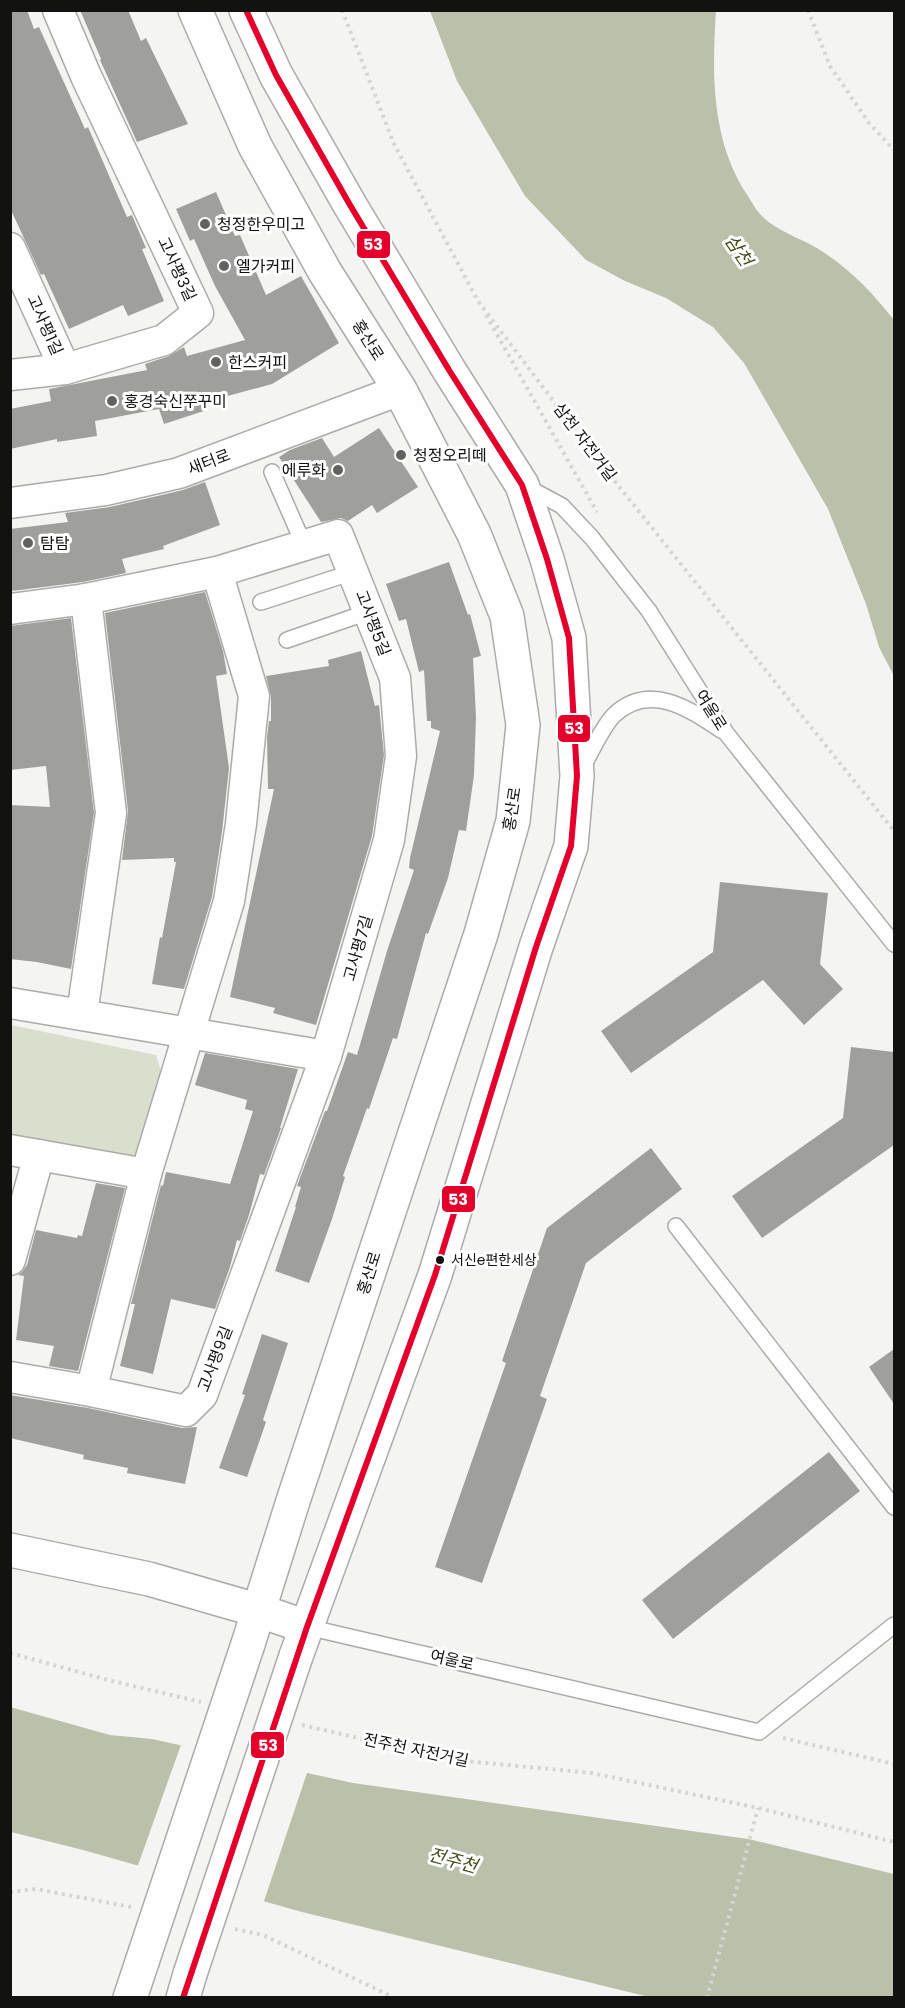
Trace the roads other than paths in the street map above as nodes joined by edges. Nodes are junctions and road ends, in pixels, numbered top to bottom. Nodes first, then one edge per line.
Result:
1 (58, 10) edge
2 (195, 10) edge
3 (246, 10) edge
4 (10, 248) edge
5 (65, 369) junction
6 (10, 375) edge
7 (400, 390) junction
8 (272, 472) dead end
9 (522, 485) junction
10 (10, 503) edge
11 (304, 545) junction
12 (217, 572) junction
13 (353, 572) junction
14 (86, 599) junction
15 (261, 602) dead end
16 (10, 609) edge
17 (368, 612) junction
18 (287, 640) dead end
19 (726, 733) junction
20 (577, 776) junction
21 (389, 840) joint
22 (894, 944) edge
23 (10, 1003) edge
24 (82, 1014) junction
25 (189, 1032) junction
26 (326, 1056) junction
27 (25, 1152) edge
28 (146, 1174) junction
29 (270, 1210) joint
30 (676, 1226) dead end
31 (10, 1260) edge
32 (10, 1377) edge
33 (91, 1391) junction
34 (894, 1508) edge
35 (10, 1550) edge
36 (260, 1611) junction
37 (894, 1624) edge
38 (302, 1641) junction
39 (186, 1986) edge
40 (130, 1998) edge

1 - 5 street, 고사평3길
2 - 7 street, 홍산로
3 - 9 street
4 - 5 street, 고사평1길
5 - 6 street, 고사평3길
7 - 10 street, 새터로
7 - 36 street, 홍산로
8 - 11 lane
9 - 19 lane, 여울로
9 - 20 street
11 - 12 street, 고사평5길
11 - 13 street, 고사평5길
12 - 14 street, 고사평5길
12 - 25 street
13 - 15 lane
13 - 17 street, 고사평5길
14 - 16 street, 고사평5길
14 - 24 street
17 - 18 lane
17 - 21 street, 고사평5길
19 - 20 lane
19 - 22 lane, 여울로
20 - 38 street
21 - 26 street, 고사평7길
23 - 24 street
24 - 25 street
25 - 26 street
25 - 28 street
26 - 29 street, 고사평7길
27 - 28 street
27 - 31 street
28 - 33 street
29 - 33 street, 고사평9길
30 - 34 lane
32 - 33 street, 고사평9길
35 - 36 street, 여울로
36 - 38 street, 여울로
36 - 40 street, 홍산로, bridge
37 - 38 lane, 여울로
38 - 39 street, bridge

